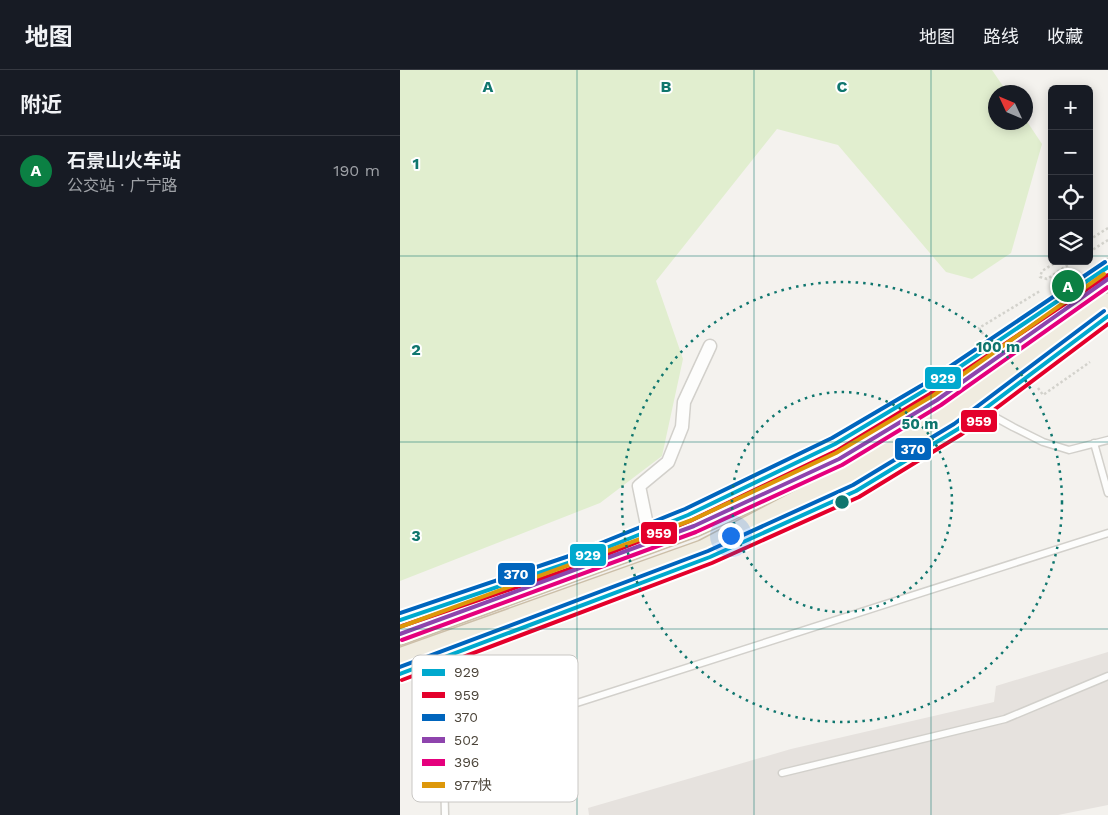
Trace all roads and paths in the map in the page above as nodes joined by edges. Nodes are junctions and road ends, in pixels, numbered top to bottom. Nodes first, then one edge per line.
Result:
1 (1108, 228) edge
2 (1093, 237) edge
3 (1108, 240) edge
4 (1093, 249) edge
5 (1052, 265) edge
6 (1068, 265) edge
7 (1108, 267) edge
8 (1108, 279) edge
9 (1040, 291) dead end
10 (1108, 304) edge
11 (1108, 316) edge
12 (984, 335) dead end
13 (710, 346) dead end
14 (1090, 362) dead end
15 (1036, 384) dead end
16 (983, 410) junction
17 (1108, 440) edge
18 (1094, 443) junction
19 (1108, 493) edge
20 (648, 530) junction
21 (1108, 533) edge
22 (400, 620) edge
23 (400, 634) edge
24 (451, 655) edge
25 (400, 659) edge
26 (412, 670) edge
27 (400, 674) edge
28 (1108, 676) edge
29 (578, 703) edge
30 (782, 773) dead end
31 (445, 802) edge
32 (445, 815) edge

1 - 2 path
3 - 4 path
5 - 6 path
7 - 20 street
8 - 23 highway
9 - 12 path
10 - 25 highway
11 - 16 street
13 - 20 street
14 - 15 path
16 - 18 lane
16 - 24 street
17 - 18 lane
18 - 19 lane
20 - 22 street
21 - 29 lane
26 - 27 street
28 - 30 lane
31 - 32 lane

